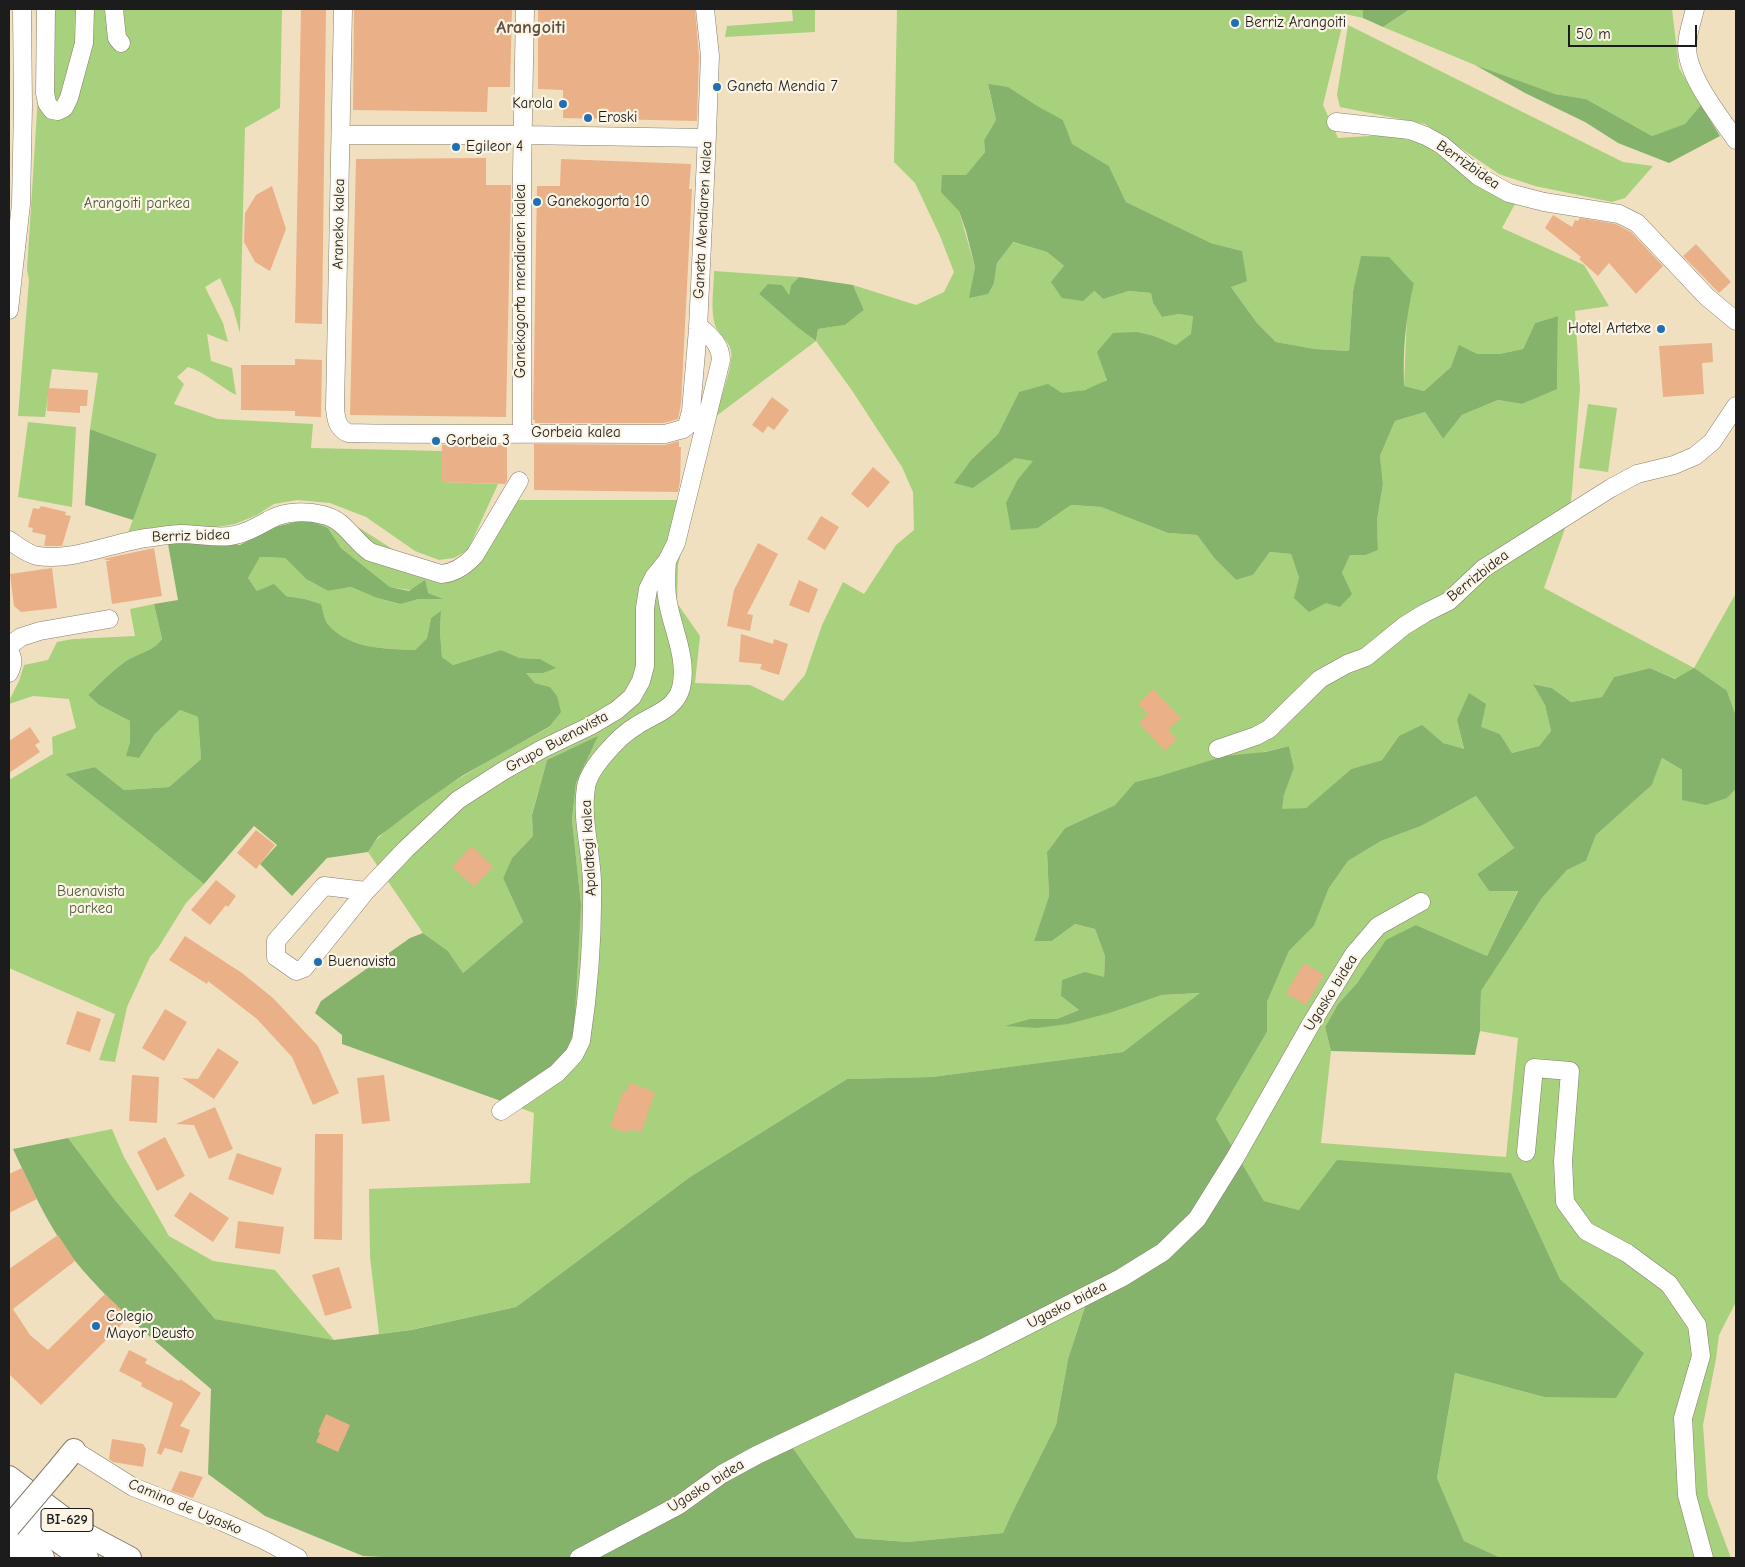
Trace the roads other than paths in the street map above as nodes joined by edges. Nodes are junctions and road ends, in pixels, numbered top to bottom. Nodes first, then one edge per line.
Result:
1 (22, 9) edge
2 (46, 9) edge
3 (85, 9) edge
4 (114, 9) edge
5 (343, 9) edge
6 (525, 9) edge
7 (705, 9) edge
8 (1695, 9) edge
9 (122, 43) dead end
10 (1336, 122) dead end
11 (340, 135) junction
12 (522, 135) junction
13 (707, 138) junction
14 (1736, 140) edge
15 (9, 310) edge
16 (1736, 321) edge
17 (698, 325) junction
18 (1736, 406) edge
19 (683, 429) joint
20 (348, 433) joint
21 (522, 433) junction
22 (519, 481) dead end
23 (9, 540) edge
24 (667, 561) junction
25 (109, 619) dead end
26 (9, 646) edge
27 (9, 652) edge
28 (9, 673) edge
29 (1218, 749) dead end
30 (366, 891) junction
31 (1421, 902) dead end
32 (501, 1111) dead end
33 (1526, 1152) dead end
34 (74, 1450) joint
35 (9, 1477) edge
36 (9, 1503) edge
37 (9, 1528) edge
38 (9, 1544) edge
39 (16, 1558) edge
40 (41, 1558) edge
41 (85, 1558) edge
42 (130, 1558) edge
43 (298, 1558) edge
44 (579, 1558) edge
45 (1704, 1558) edge

1 - 15 street
2 - 3 street
4 - 9 street
5 - 11 street, Araneko kalea
6 - 12 street, Ganekogorta mendiaren kalea
7 - 13 street, Ganeta Mendiaren kalea
8 - 14 street
10 - 16 street, Berrizbidea
11 - 12 street
11 - 20 street, Araneko kalea
12 - 13 street
12 - 21 street, Ganekogorta mendiaren kalea
13 - 17 street, Ganeta Mendiaren kalea
17 - 19 street, Ganeta Mendiaren kalea
17 - 24 street, Grupo Buenavista
18 - 29 street, Berrizbidea
19 - 21 street, Gorbeia kalea
20 - 21 street, Gorbeia kalea
22 - 23 street, Berriz bidea
24 - 30 street, Grupo Buenavista
24 - 32 street, Apalategi kalea
25 - 26 street
27 - 28 street
30 - 30 street, Grupo Buenavista
31 - 44 street, Ugasko bidea
33 - 45 street
34 - 37 main road, bridge
34 - 43 street, Camino de Ugasko
35 - 42 main road, BI-629
36 - 41 highway
37 - 40 highway, BI-629
38 - 39 main road

